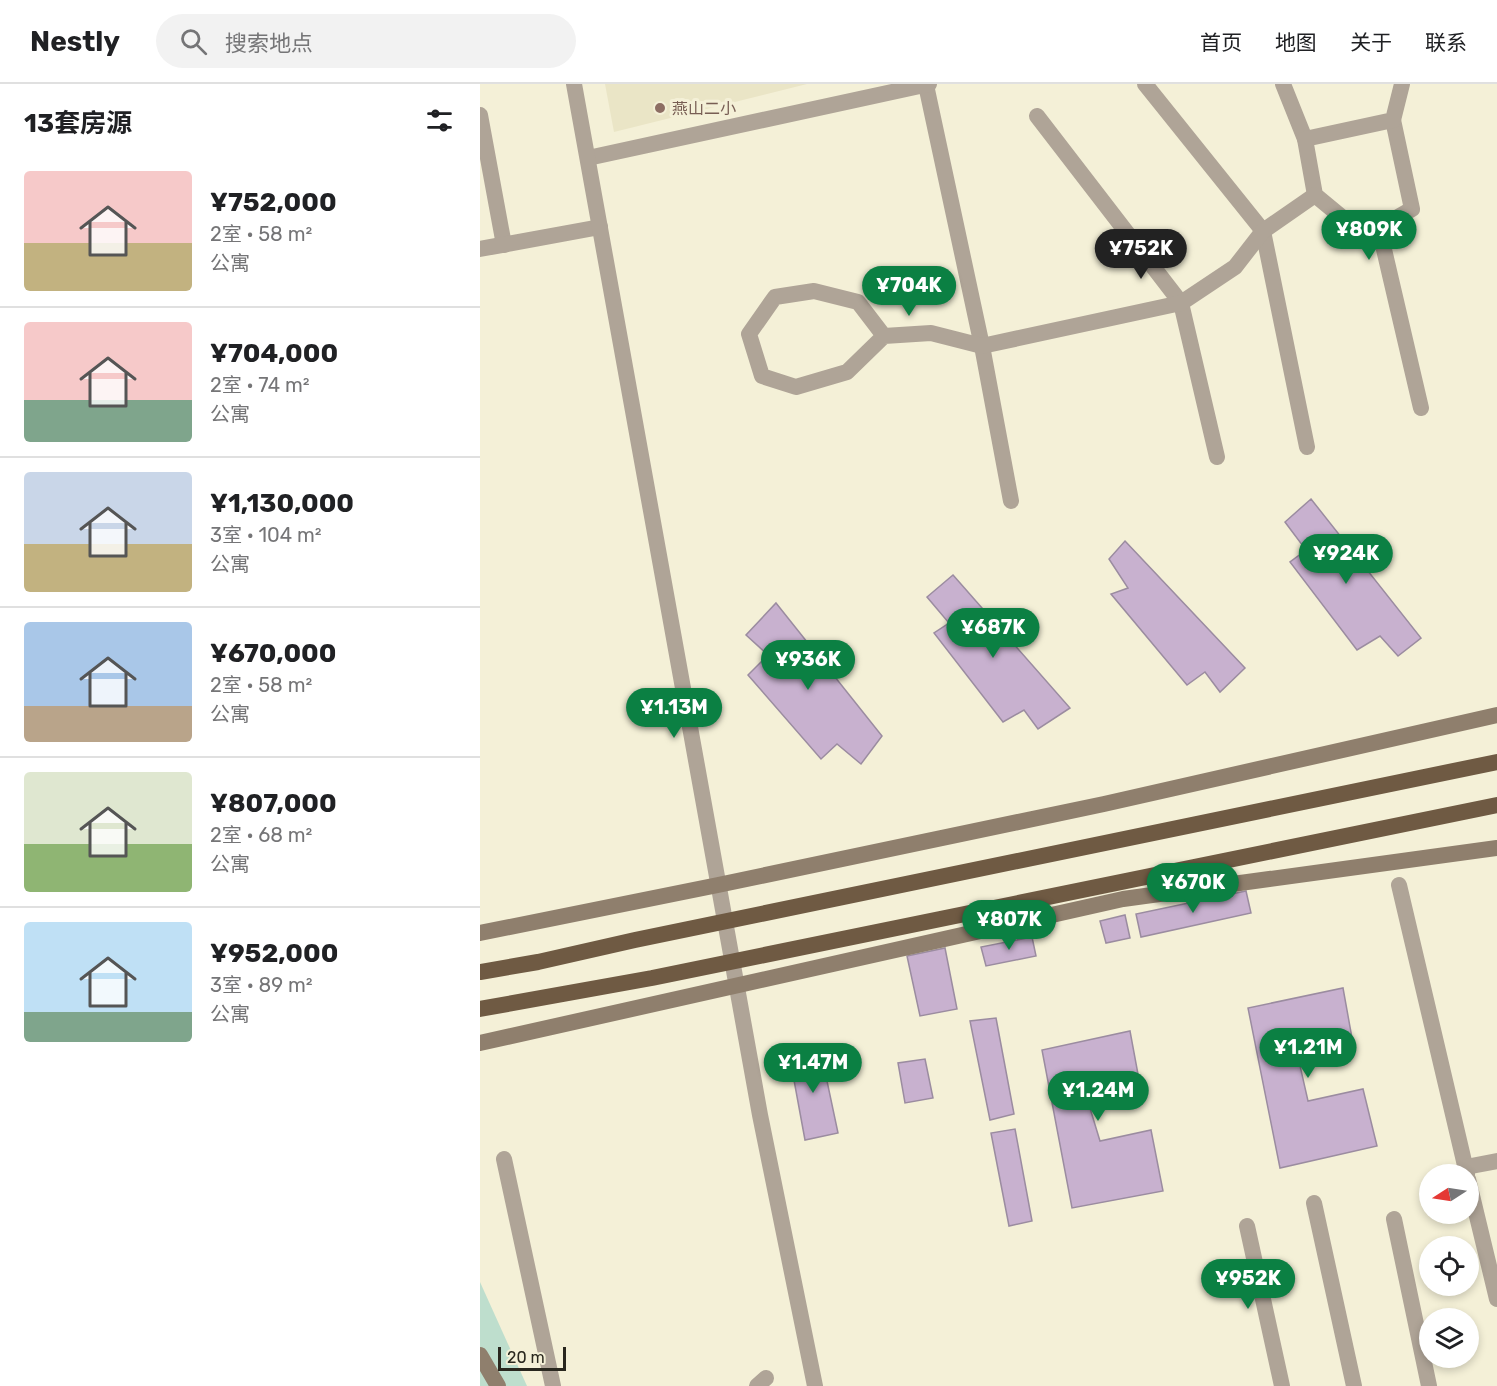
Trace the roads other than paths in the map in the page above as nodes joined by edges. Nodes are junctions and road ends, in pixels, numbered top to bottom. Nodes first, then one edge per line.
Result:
1 (574, 84) edge
2 (927, 84) edge
3 (1145, 84) edge
4 (1283, 84) edge
5 (1402, 84) edge
6 (480, 115) edge
7 (1037, 116) dead end
8 (1393, 120) junction
9 (1305, 139) junction
10 (588, 158) junction
11 (1315, 195) junction
12 (600, 227) junction
13 (1379, 228) junction
14 (1263, 231) junction
15 (504, 245) junction
16 (480, 249) edge
17 (1181, 303) junction
18 (884, 336) junction
19 (982, 346) junction
20 (1421, 408) dead end
21 (1307, 447) dead end
22 (1217, 457) dead end
23 (1011, 501) dead end
24 (1497, 715) edge
25 (1497, 762) edge
26 (1497, 805) edge
27 (1497, 848) edge
28 (718, 885) junction
29 (1399, 885) dead end
30 (480, 933) edge
31 (480, 972) edge
32 (737, 985) junction
33 (480, 1008) edge
34 (480, 1042) edge
35 (504, 1159) dead end
36 (1497, 1161) edge
37 (1465, 1164) edge
38 (1479, 1169) edge
39 (1314, 1203) dead end
40 (1394, 1219) dead end
41 (1479, 1224) edge
42 (1247, 1226) dead end
43 (1497, 1299) edge
44 (480, 1355) edge
45 (498, 1386) edge
46 (553, 1386) edge
47 (816, 1386) edge
48 (1282, 1386) edge
49 (1354, 1386) edge
50 (1429, 1386) edge

1 - 10 street
2 - 10 street
2 - 19 street
3 - 14 street
4 - 9 street
5 - 8 street
6 - 15 street
7 - 17 street
8 - 9 street
8 - 13 street
9 - 11 street
10 - 12 street
11 - 13 street
11 - 14 street
12 - 15 street
12 - 28 street
13 - 20 street
14 - 17 street
14 - 21 street
15 - 16 street
17 - 19 street
17 - 22 street
18 - 18 street
18 - 19 street
19 - 23 street
24 - 28 main road
25 - 31 highway, bridge
26 - 33 highway, bridge
27 - 32 main road
28 - 30 main road
28 - 32 street
29 - 37 street
32 - 34 main road
32 - 47 street
35 - 46 street
36 - 38 street
39 - 49 street
40 - 50 street
41 - 43 street
42 - 48 street
44 - 45 main road

